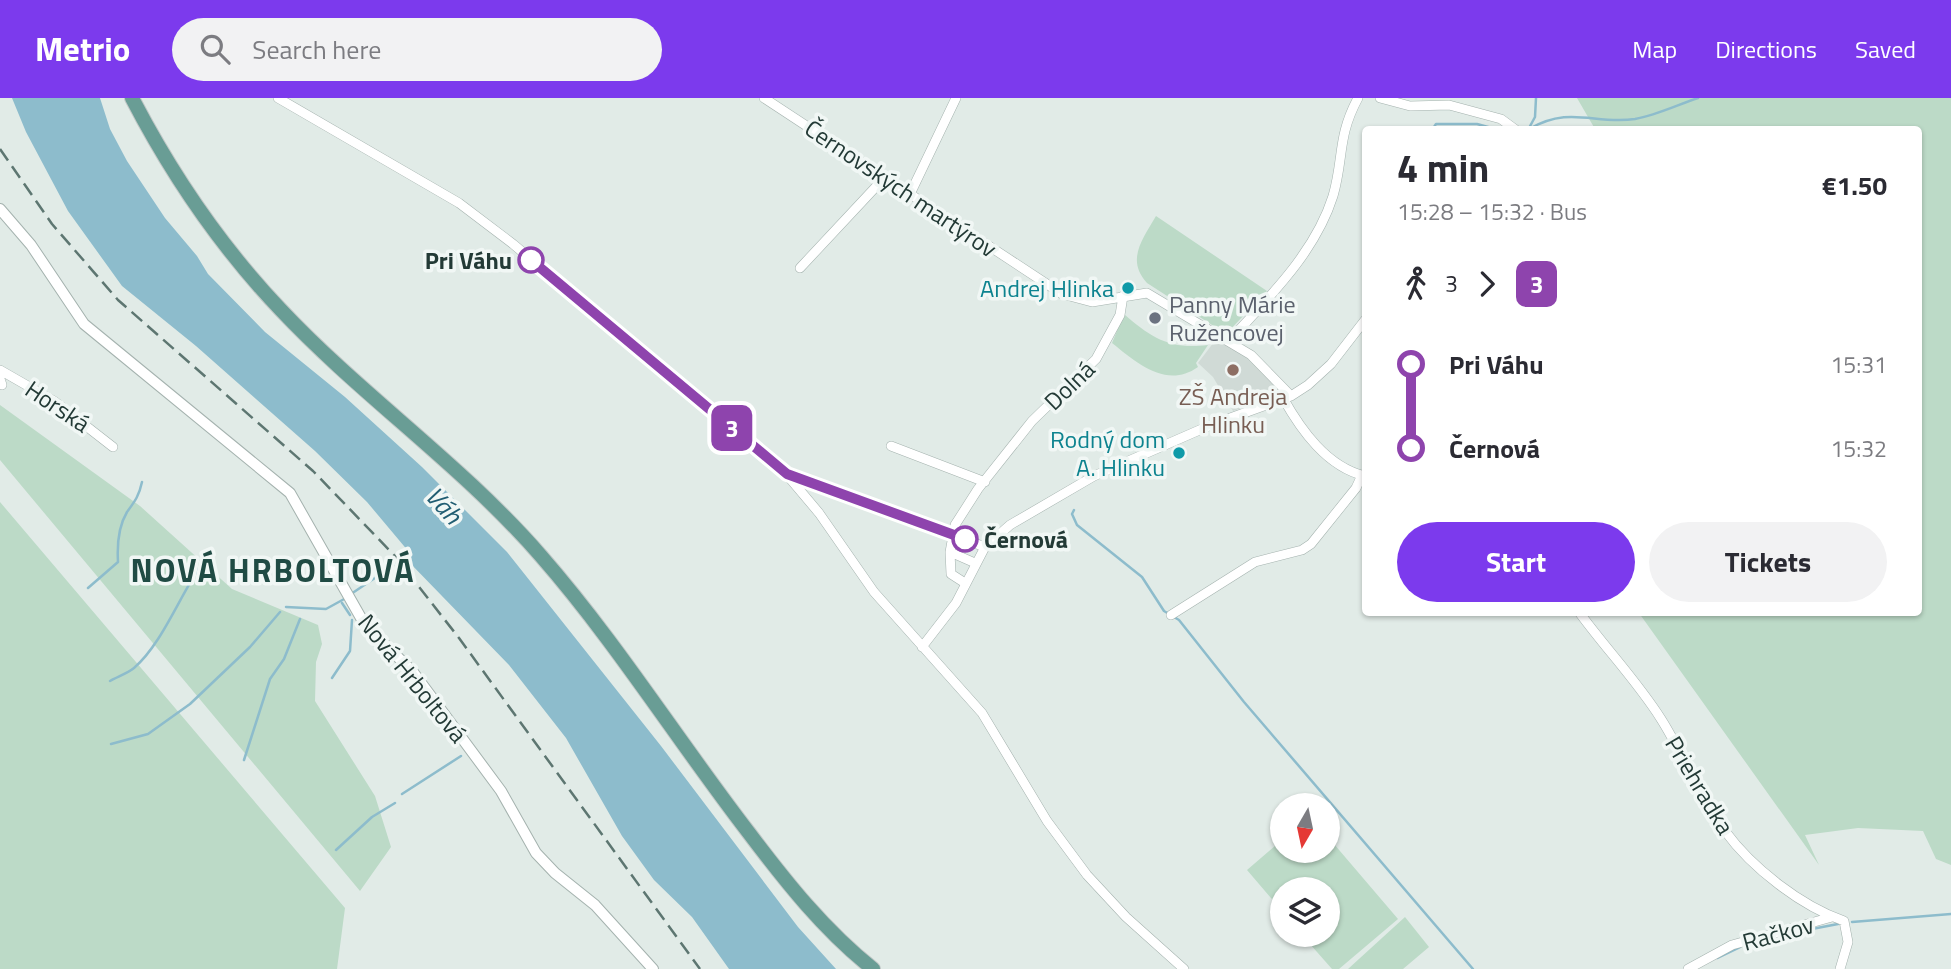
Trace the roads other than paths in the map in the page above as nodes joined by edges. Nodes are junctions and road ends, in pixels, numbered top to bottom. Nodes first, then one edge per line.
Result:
1 (132, 98) edge
2 (278, 98) edge
3 (764, 98) edge
4 (956, 98) edge
5 (1358, 98) edge
6 (1380, 98) edge
7 (1449, 101) edge
8 (1513, 126) edge
9 (886, 176) junction
10 (911, 192) junction
11 (0, 209) edge
12 (800, 268) dead end
13 (1123, 296) junction
14 (1362, 324) edge
15 (1230, 340) junction
16 (0, 370) edge
17 (1287, 397) junction
18 (891, 446) dead end
19 (113, 447) dead end
20 (787, 474) junction
21 (1362, 475) edge
22 (1362, 477) edge
23 (985, 481) junction
24 (952, 534) junction
25 (985, 547) junction
26 (950, 552) junction
27 (975, 563) junction
28 (965, 583) junction
29 (1171, 615) dead end
30 (1582, 616) edge
31 (922, 647) junction
32 (1832, 917) junction
33 (653, 969) edge
34 (873, 969) edge
35 (1184, 969) edge
36 (1688, 969) edge
37 (1840, 969) edge

1 - 34 main road
2 - 20 street
3 - 9 street, Černovských martýrov
4 - 10 street
5 - 15 street
6 - 7 street
7 - 8 street
9 - 10 street, Černovských martýrov
9 - 12 street
10 - 13 street, Černovských martýrov
11 - 33 street, Nová Hrboltová
13 - 15 street, Černovských martýrov
13 - 23 street, Dolná
14 - 17 street
15 - 17 street, Černovských martýrov
16 - 19 street, Horská
17 - 21 street, Černovských martýrov
17 - 25 street
18 - 23 street
20 - 24 street
20 - 31 street
22 - 29 street
23 - 24 street, Dolná
24 - 25 street
24 - 26 street
25 - 27 street
26 - 27 street
26 - 28 street
27 - 28 street
28 - 31 street
30 - 32 street, Priehradka
31 - 35 street
32 - 36 street, Račkov
32 - 37 street, Priehradka

